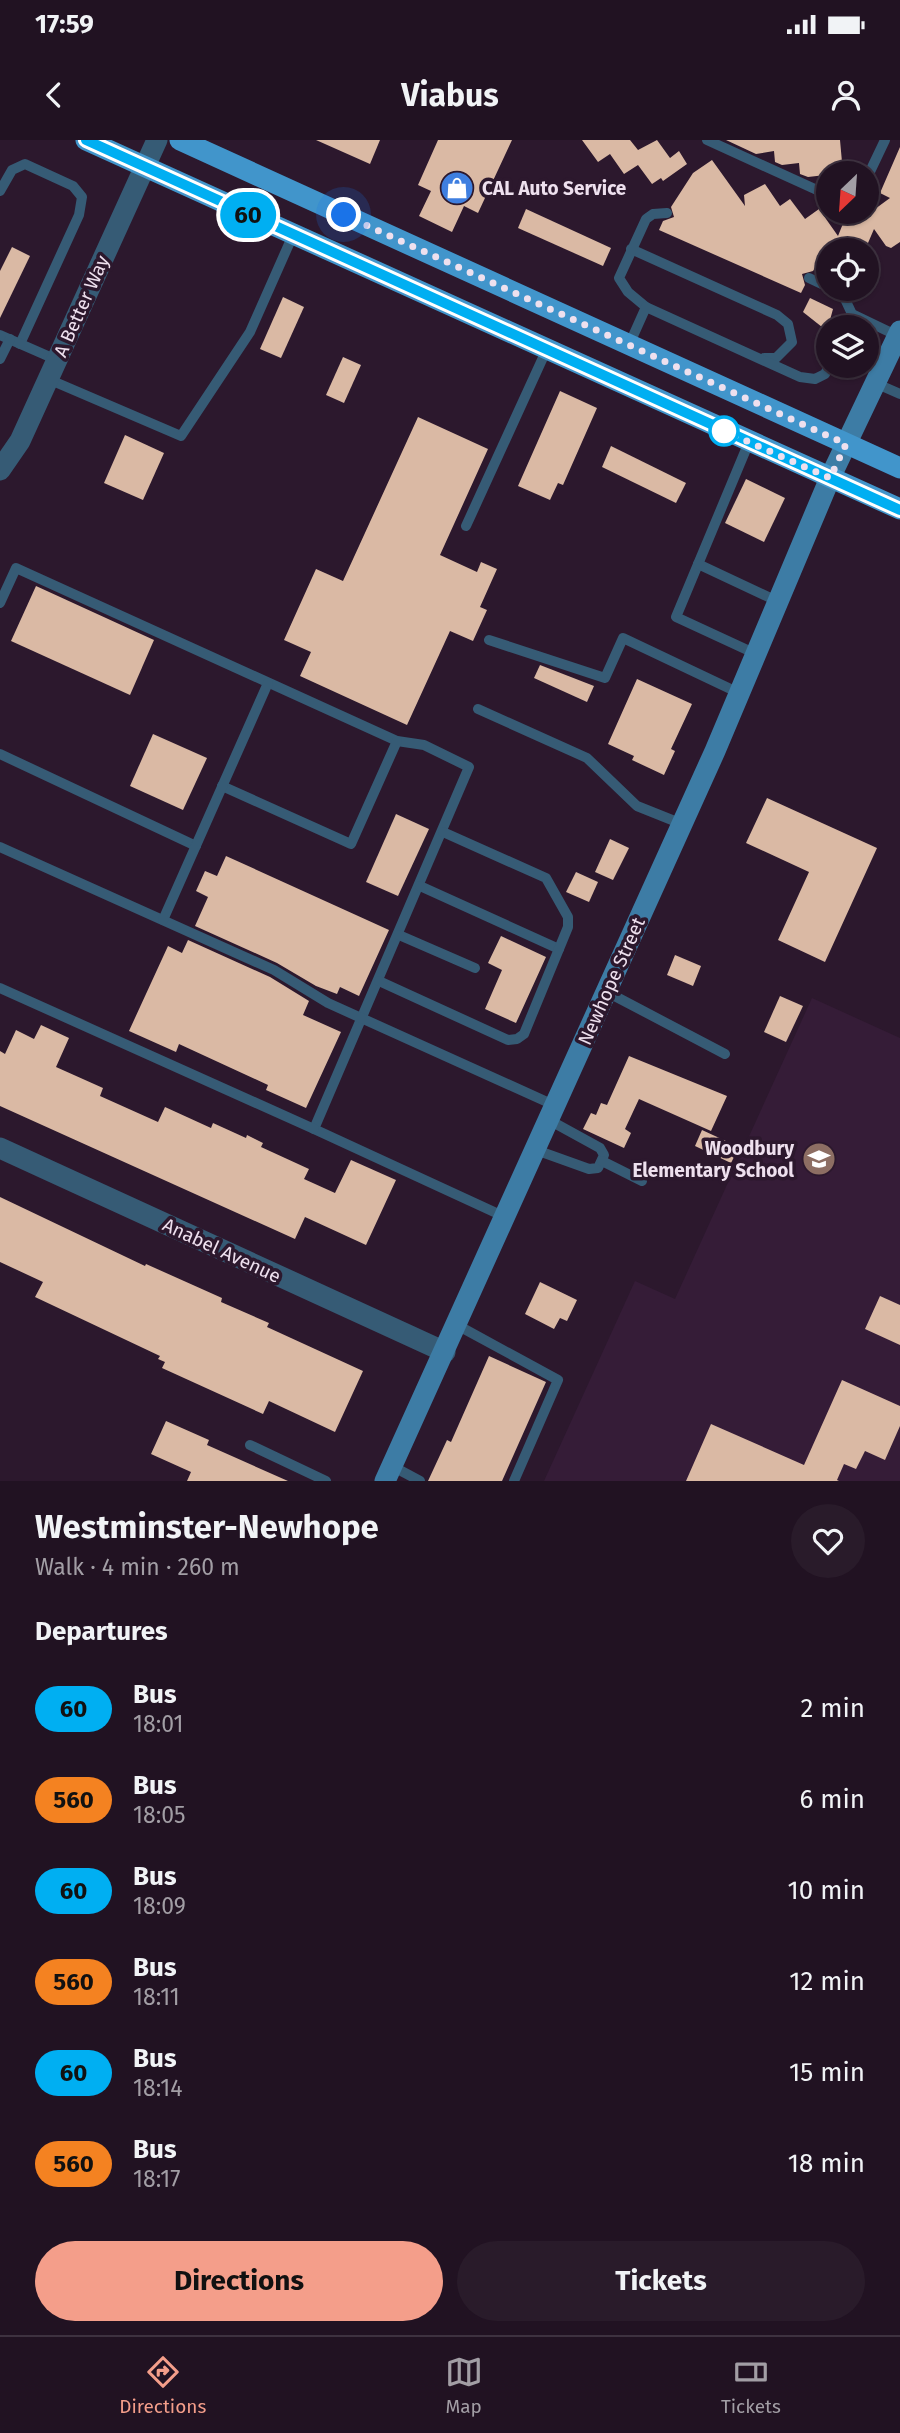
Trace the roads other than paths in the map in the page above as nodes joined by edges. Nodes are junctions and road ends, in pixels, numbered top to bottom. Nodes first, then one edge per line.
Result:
1 (86, 140) edge
2 (157, 140) edge
3 (180, 140) edge
4 (707, 140) edge
5 (885, 140) edge
6 (875, 161) edge
7 (145, 166) junction
8 (816, 190) edge
9 (0, 191) edge
10 (667, 213) dead end
11 (293, 236) junction
12 (631, 249) junction
13 (809, 278) dead end
14 (816, 281) edge
15 (846, 301) edge
16 (646, 307) junction
17 (852, 314) joint
18 (899, 333) edge
19 (10, 339) edge
20 (629, 345) junction
21 (546, 351) junction
22 (760, 358) junction
23 (0, 359) edge
24 (52, 370) junction
25 (817, 378) edge
26 (875, 383) junction
27 (900, 394) edge
28 (749, 442) junction
29 (846, 444) junction
30 (3, 458) edge
31 (900, 468) edge
32 (830, 478) junction
33 (900, 509) edge
34 (466, 526) dead end
35 (698, 565) junction
36 (778, 601) junction
37 (0, 603) edge
38 (489, 640) dead end
39 (756, 654) junction
40 (268, 683) junction
41 (739, 693) junction
42 (478, 709) dead end
43 (397, 741) junction
44 (0, 754) edge
45 (222, 786) junction
46 (682, 824) junction
47 (443, 832) junction
48 (196, 845) junction
49 (0, 847) edge
50 (420, 886) junction
51 (163, 920) junction
52 (399, 935) junction
53 (559, 948) junction
54 (475, 968) dead end
55 (379, 981) junction
56 (0, 988) edge
57 (607, 992) junction
58 (363, 1018) junction
59 (725, 1054) dead end
60 (552, 1113) junction
61 (314, 1129) junction
62 (0, 1148) edge
63 (536, 1150) junction
64 (602, 1161) junction
65 (642, 1181) dead end
66 (505, 1217) junction
67 (457, 1325) junction
68 (445, 1352) junction
69 (250, 1445) dead end
70 (388, 1474) edge
71 (326, 1481) edge
72 (420, 1481) edge
73 (514, 1481) edge

1 - 7 main road
2 - 7 street, A Better Way
3 - 20 main road
4 - 8 lane
5 - 6 lane
7 - 11 main road
7 - 24 street, A Better Way
9 - 19 lane
10 - 12 lane
11 - 21 main road
11 - 24 lane
12 - 16 lane
12 - 22 lane
13 - 14 lane
15 - 17 lane
16 - 20 lane
16 - 22 lane
17 - 18 lane
18 - 26 street, Newhope Street
19 - 23 lane
19 - 24 lane
20 - 29 main road
21 - 28 main road
21 - 34 lane
22 - 25 lane
24 - 30 street, A Better Way
26 - 27 lane
26 - 29 street, Newhope Street
28 - 32 main road
28 - 35 lane
29 - 31 main road
29 - 32 street, Newhope Street
32 - 33 main road
32 - 36 street, Newhope Street
35 - 36 lane
35 - 39 lane
36 - 39 street, Newhope Street
37 - 40 lane
38 - 41 lane
39 - 41 street, Newhope Street
40 - 43 lane
40 - 45 lane
41 - 46 street, Newhope Street
42 - 46 lane
43 - 45 lane
43 - 47 lane
44 - 48 lane
45 - 48 lane
46 - 57 street, Newhope Street
47 - 50 lane
47 - 53 lane
48 - 51 lane
49 - 51 lane
50 - 52 lane
50 - 53 lane
51 - 58 lane
52 - 54 lane
52 - 55 lane
53 - 55 lane
55 - 58 lane
56 - 61 lane
57 - 59 lane
57 - 60 street, Newhope Street
58 - 60 lane
58 - 61 lane
60 - 63 street, Newhope Street
60 - 64 lane
61 - 66 lane
62 - 68 street, Anabel Avenue
63 - 64 lane
63 - 66 street, Newhope Street
64 - 65 lane
66 - 67 street, Newhope Street
67 - 68 street, Newhope Street
67 - 73 lane
68 - 70 street, Newhope Street
69 - 71 lane
70 - 72 lane

